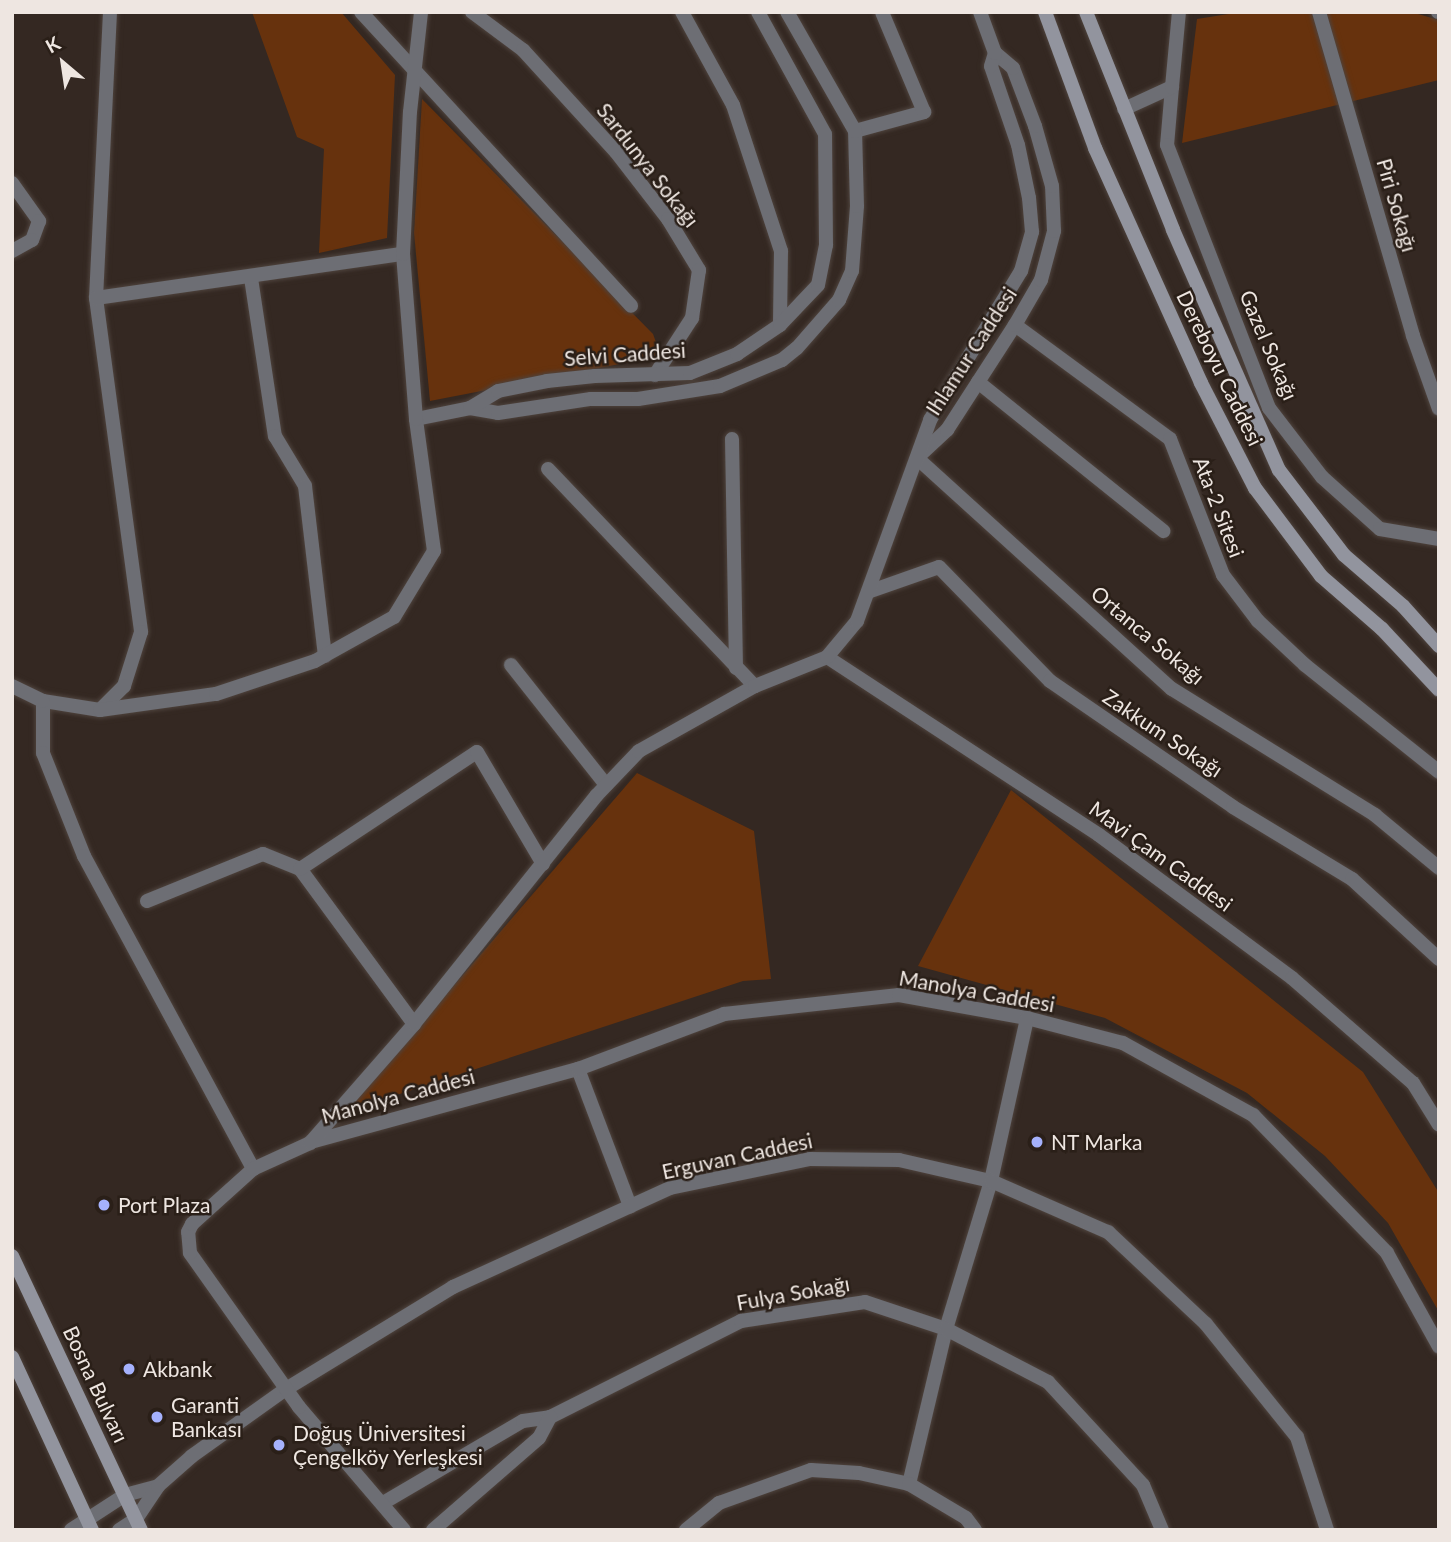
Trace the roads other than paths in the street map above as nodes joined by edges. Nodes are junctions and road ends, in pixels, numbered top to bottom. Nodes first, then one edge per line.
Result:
1 (110, 12) edge
2 (360, 12) edge
3 (421, 12) edge
4 (471, 12) edge
5 (681, 12) edge
6 (758, 12) edge
7 (787, 12) edge
8 (882, 12) edge
9 (980, 12) edge
10 (1045, 12) edge
11 (1086, 12) edge
12 (1179, 12) edge
13 (1319, 12) edge
14 (995, 53) junction
15 (414, 73) junction
16 (1172, 87) junction
17 (1124, 109) junction
18 (855, 131) junction
19 (12, 183) edge
20 (12, 251) edge
21 (402, 254) junction
22 (251, 278) junction
23 (96, 298) junction
24 (631, 306) dead end
25 (780, 325) junction
26 (1015, 325) junction
27 (655, 374) junction
28 (978, 383) junction
29 (470, 408) junction
30 (1439, 409) edge
31 (416, 419) junction
32 (733, 439) dead end
33 (917, 457) junction
34 (548, 469) dead end
35 (1163, 531) dead end
36 (1439, 539) edge
37 (867, 592) junction
38 (1439, 646) edge
39 (325, 656) junction
40 (827, 657) junction
41 (511, 665) dead end
42 (736, 668) junction
43 (12, 686) edge
44 (755, 686) junction
45 (1439, 690) edge
46 (43, 701) junction
47 (100, 710) junction
48 (1439, 772) edge
49 (607, 785) junction
50 (543, 864) junction
51 (1439, 868) edge
52 (300, 869) junction
53 (147, 901) dead end
54 (1439, 959) edge
55 (1027, 1018) junction
56 (414, 1024) junction
57 (578, 1069) junction
58 (1439, 1125) edge
59 (310, 1143) junction
60 (253, 1169) junction
61 (991, 1181) junction
62 (630, 1206) junction
63 (12, 1256) edge
64 (946, 1329) junction
65 (1439, 1347) edge
66 (12, 1357) edge
67 (286, 1389) junction
68 (550, 1417) junction
69 (909, 1484) junction
70 (159, 1486) junction
71 (125, 1496) junction
72 (383, 1503) junction
73 (89, 1524) edge
74 (138, 1525) edge
75 (71, 1530) edge
76 (119, 1530) edge
77 (404, 1530) edge
78 (433, 1530) edge
79 (686, 1530) edge
80 (975, 1530) edge
81 (1162, 1530) edge
82 (1327, 1530) edge

1 - 23 street
2 - 15 street
3 - 15 street
4 - 27 street, Sardunya Sokağı
5 - 25 street
6 - 25 street, Selvi Caddesi
7 - 18 street
8 - 18 street
9 - 14 street
10 - 45 main road, Dereboyu Caddesi
11 - 17 main road, Dereboyu Caddesi
12 - 16 street, Gazel Sokağı
13 - 30 street, Piri Sokağı
14 - 26 street, Ihlamur Caddesi
14 - 33 street
15 - 21 street
15 - 24 street
16 - 17 street
16 - 36 street, Gazel Sokağı
17 - 38 main road, Dereboyu Caddesi
18 - 29 street
19 - 20 street
21 - 22 street
21 - 31 street
22 - 23 street
22 - 39 street
23 - 47 street
25 - 27 street, Selvi Caddesi
26 - 28 street, Ihlamur Caddesi
26 - 48 street, Ata-2 Sitesi
27 - 29 street, Selvi Caddesi
28 - 33 street, Ihlamur Caddesi
28 - 35 street
29 - 31 street, Selvi Caddesi
31 - 39 street
32 - 42 street
33 - 37 street, Ihlamur Caddesi
33 - 51 street, Ortanca Sokağı
34 - 42 street
37 - 40 street, Ihlamur Caddesi
37 - 54 street, Zakkum Sokağı
39 - 47 street
40 - 44 street
40 - 58 street, Mavi Çam Caddesi
41 - 49 street
42 - 44 street
43 - 46 street
44 - 49 street
46 - 47 street
46 - 60 street
49 - 50 street
50 - 52 street
50 - 56 street
52 - 53 street
52 - 56 street
55 - 57 street, Manolya Caddesi
55 - 61 street
55 - 65 street, Manolya Caddesi
56 - 59 street
57 - 59 street, Manolya Caddesi
57 - 62 street
59 - 60 street, Manolya Caddesi
60 - 67 street, Manolya Caddesi
61 - 62 street, Erguvan Caddesi
61 - 64 street
61 - 82 street, Erguvan Caddesi
62 - 67 street, Erguvan Caddesi
63 - 71 main road, Bosna Bulvarı
64 - 68 street, Fulya Sokağı
64 - 69 street
64 - 81 street, Fulya Sokağı
66 - 73 main road
67 - 70 street, Erguvan Caddesi
67 - 72 street, Manolya Caddesi
68 - 72 street, Fulya Sokağı
68 - 78 street
69 - 79 street
69 - 80 street
70 - 71 street
70 - 74 street
71 - 73 street
71 - 74 main road, Bosna Bulvarı
72 - 77 street, Manolya Caddesi
73 - 75 street
74 - 76 street

